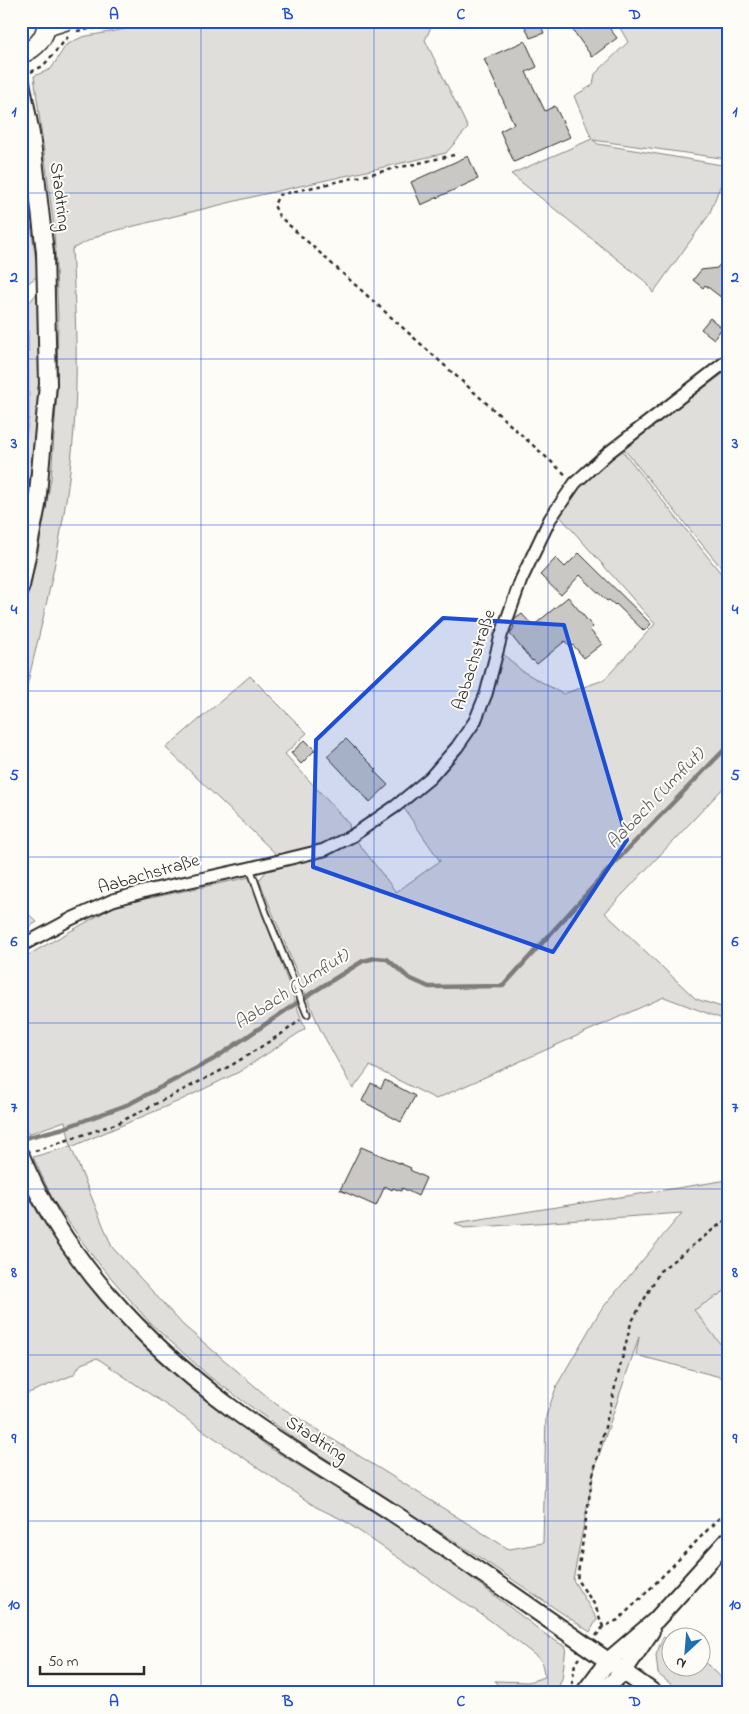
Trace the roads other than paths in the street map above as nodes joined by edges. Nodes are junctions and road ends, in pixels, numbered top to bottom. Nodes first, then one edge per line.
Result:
1 (47, 24) edge
2 (70, 30) edge
3 (21, 54) edge
4 (26, 77) edge
5 (728, 360) edge
6 (21, 586) edge
7 (250, 868) junction
8 (21, 946) edge
9 (307, 1014) road end
10 (25, 1154) edge
11 (728, 1540) edge
12 (656, 1620) junction
13 (608, 1661) junction
14 (623, 1672) junction
15 (584, 1693) edge
16 (601, 1693) edge
17 (654, 1693) edge

1 - 2 main road
1 - 3 main road
4 - 6 street, Stadtring
5 - 7 street, Aabachstraße
7 - 8 street, Aabachstraße
7 - 9 lane
10 - 13 street, Stadtring
11 - 12 street
12 - 13 street
12 - 14 street
13 - 14 street, Stadtring
13 - 15 street
14 - 16 street
14 - 17 street, Stadtring

